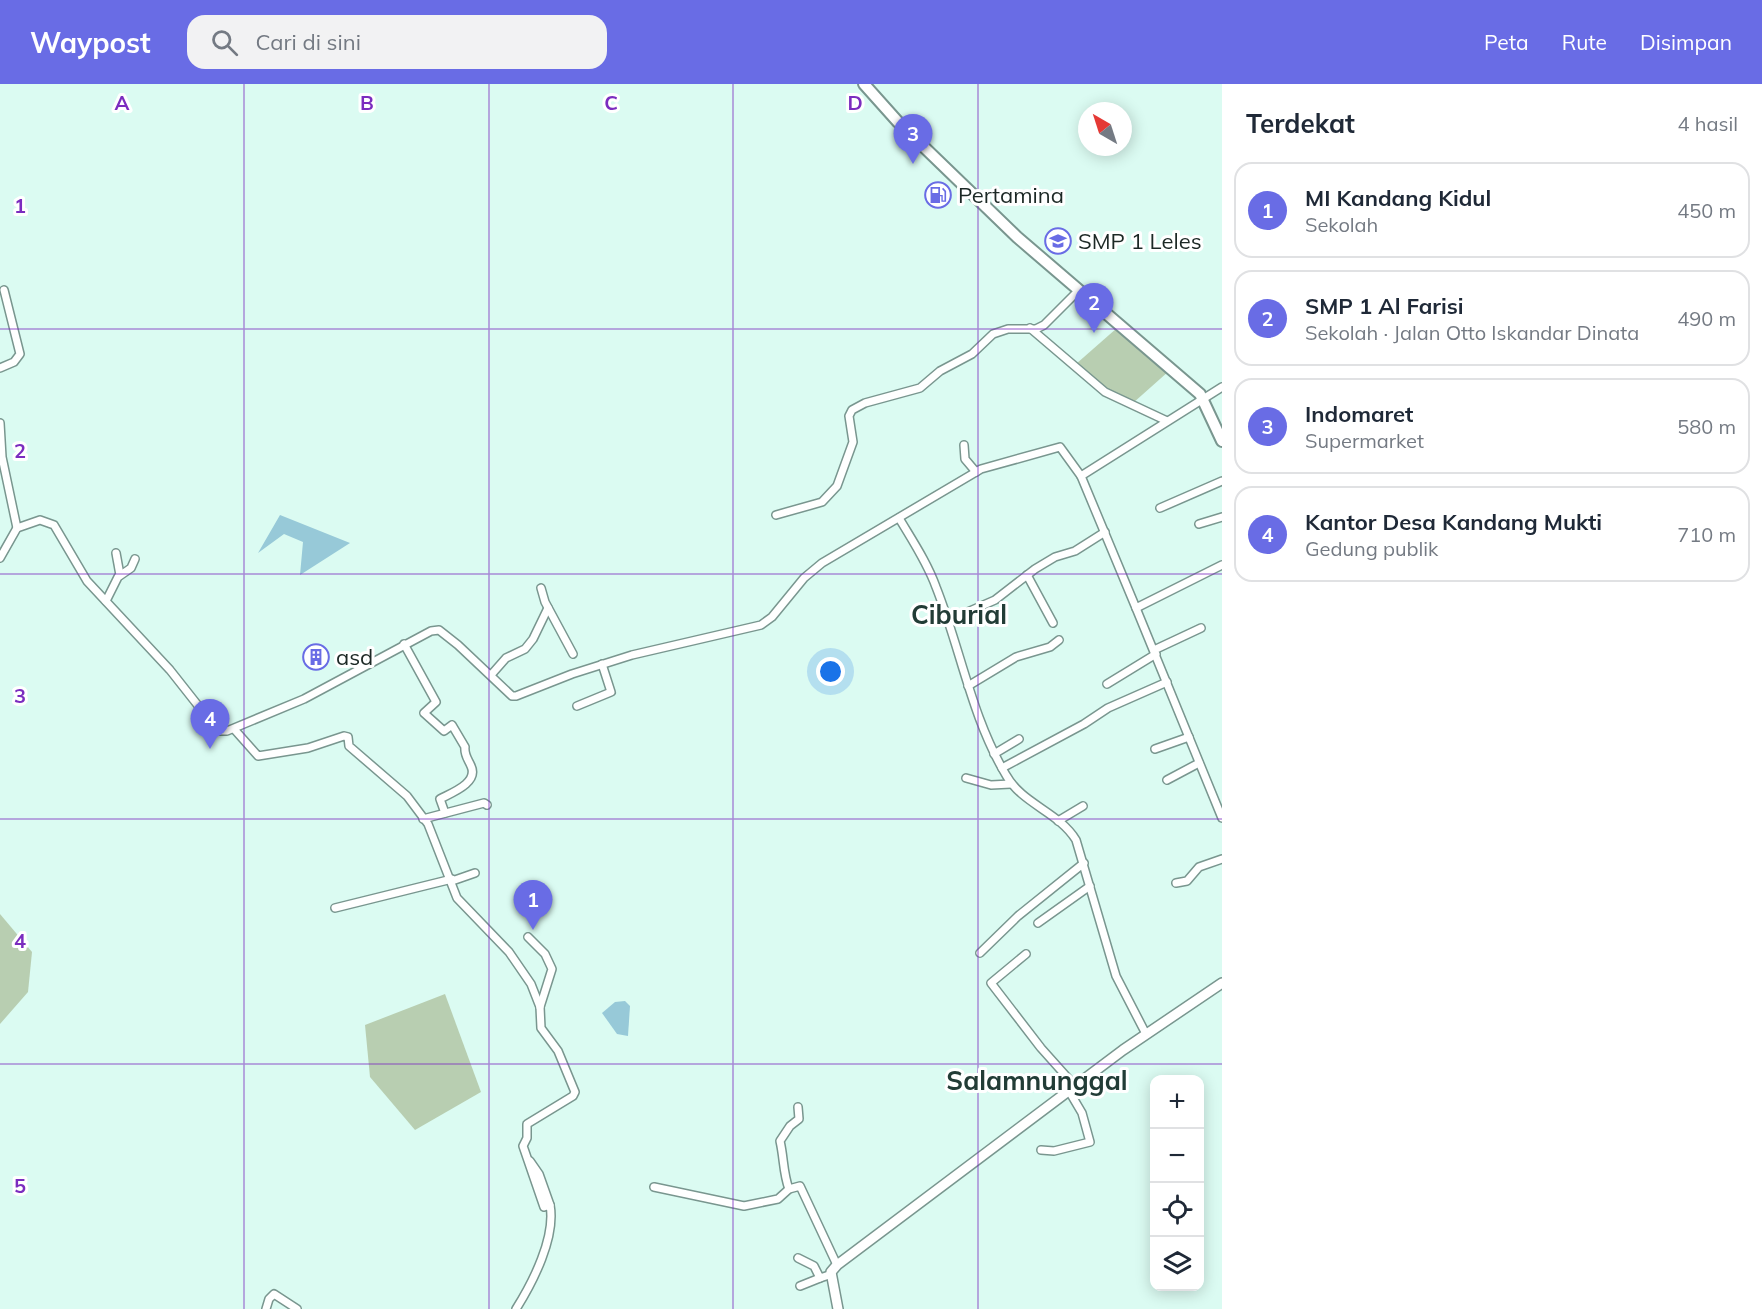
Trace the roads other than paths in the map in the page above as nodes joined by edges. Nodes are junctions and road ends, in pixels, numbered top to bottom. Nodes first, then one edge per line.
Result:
1 (864, 84) edge
2 (4, 290) dead end
3 (1079, 290) junction
4 (1030, 328) junction
5 (0, 368) edge
6 (1222, 387) edge
7 (1203, 399) junction
8 (1167, 421) junction
9 (0, 423) edge
10 (1222, 441) edge
11 (964, 445) dead end
12 (976, 472) junction
13 (1081, 476) junction
14 (1222, 481) edge
15 (1160, 508) dead end
16 (776, 516) dead end
17 (1222, 517) edge
18 (899, 518) junction
19 (1198, 524) dead end
20 (17, 528) junction
21 (1105, 532) junction
22 (116, 553) dead end
23 (0, 558) edge
24 (135, 560) dead end
25 (1222, 565) edge
26 (120, 575) junction
27 (1027, 575) junction
28 (541, 588) dead end
29 (105, 601) junction
30 (548, 608) junction
31 (1136, 608) junction
32 (947, 621) junction
33 (1053, 623) dead end
34 (1201, 628) dead end
35 (1059, 640) dead end
36 (404, 644) junction
37 (1155, 652) junction
38 (573, 654) dead end
39 (602, 664) junction
40 (491, 675) junction
41 (1167, 681) junction
42 (1107, 684) dead end
43 (968, 686) junction
44 (577, 706) dead end
45 (234, 729) junction
46 (1189, 737) junction
47 (1019, 739) dead end
48 (1155, 749) dead end
49 (994, 754) junction
50 (1199, 763) junction
51 (1002, 768) junction
52 (966, 778) dead end
53 (1167, 780) dead end
54 (1011, 784) junction
55 (487, 805) dead end
56 (1083, 806) dead end
57 (445, 813) junction
58 (1222, 818) edge
59 (423, 819) junction
60 (1058, 820) junction
61 (1222, 860) edge
62 (1084, 863) junction
63 (475, 873) dead end
64 (452, 880) junction
65 (1176, 883) dead end
66 (1090, 886) junction
67 (335, 908) dead end
68 (1038, 923) dead end
69 (528, 937) dead end
70 (980, 953) dead end
71 (1026, 954) dead end
72 (1222, 983) edge
73 (540, 1007) junction
74 (1146, 1034) junction
75 (1072, 1089) junction
76 (798, 1107) dead end
77 (1041, 1150) dead end
78 (654, 1187) dead end
79 (789, 1189) junction
80 (798, 1258) dead end
81 (837, 1265) junction
82 (832, 1274) junction
83 (820, 1278) junction
84 (800, 1286) dead end
85 (266, 1309) edge
86 (297, 1309) edge
87 (516, 1309) edge
88 (838, 1309) edge

1 - 3 main road
2 - 5 street
3 - 4 street
3 - 7 main road
4 - 8 street
4 - 16 street
6 - 7 street
7 - 8 street
7 - 10 main road
8 - 13 street
9 - 20 street
11 - 12 street
12 - 13 street
12 - 18 street
13 - 21 street
14 - 15 street
17 - 19 street
18 - 32 street
18 - 39 street
20 - 23 street
20 - 29 street
21 - 27 street
21 - 31 street
22 - 26 street
24 - 26 street
25 - 31 street
26 - 29 street
27 - 32 street
27 - 33 street
28 - 30 street
29 - 45 street
30 - 38 street
30 - 40 street
31 - 37 street
32 - 43 street
34 - 37 street
35 - 43 street
36 - 40 street
36 - 45 street
36 - 57 street
37 - 41 street
37 - 42 street
39 - 40 street
39 - 44 street
41 - 46 street
41 - 51 street
43 - 49 street
45 - 59 street
46 - 48 street
46 - 50 street
47 - 49 street
49 - 51 street
50 - 53 street
50 - 58 street
51 - 54 street
52 - 54 street
54 - 60 street
55 - 57 street
56 - 60 street
57 - 59 street
59 - 64 street
60 - 62 street
61 - 65 street
62 - 66 street
62 - 70 street
63 - 64 street
64 - 67 street
64 - 73 street
66 - 68 street
66 - 74 street
69 - 73 street
71 - 75 street
72 - 74 street
73 - 87 street
74 - 75 street
75 - 77 street
75 - 81 street
76 - 79 street
78 - 79 street
79 - 81 street
80 - 83 street
81 - 82 street
82 - 83 street
82 - 88 street
83 - 84 street
85 - 86 street

